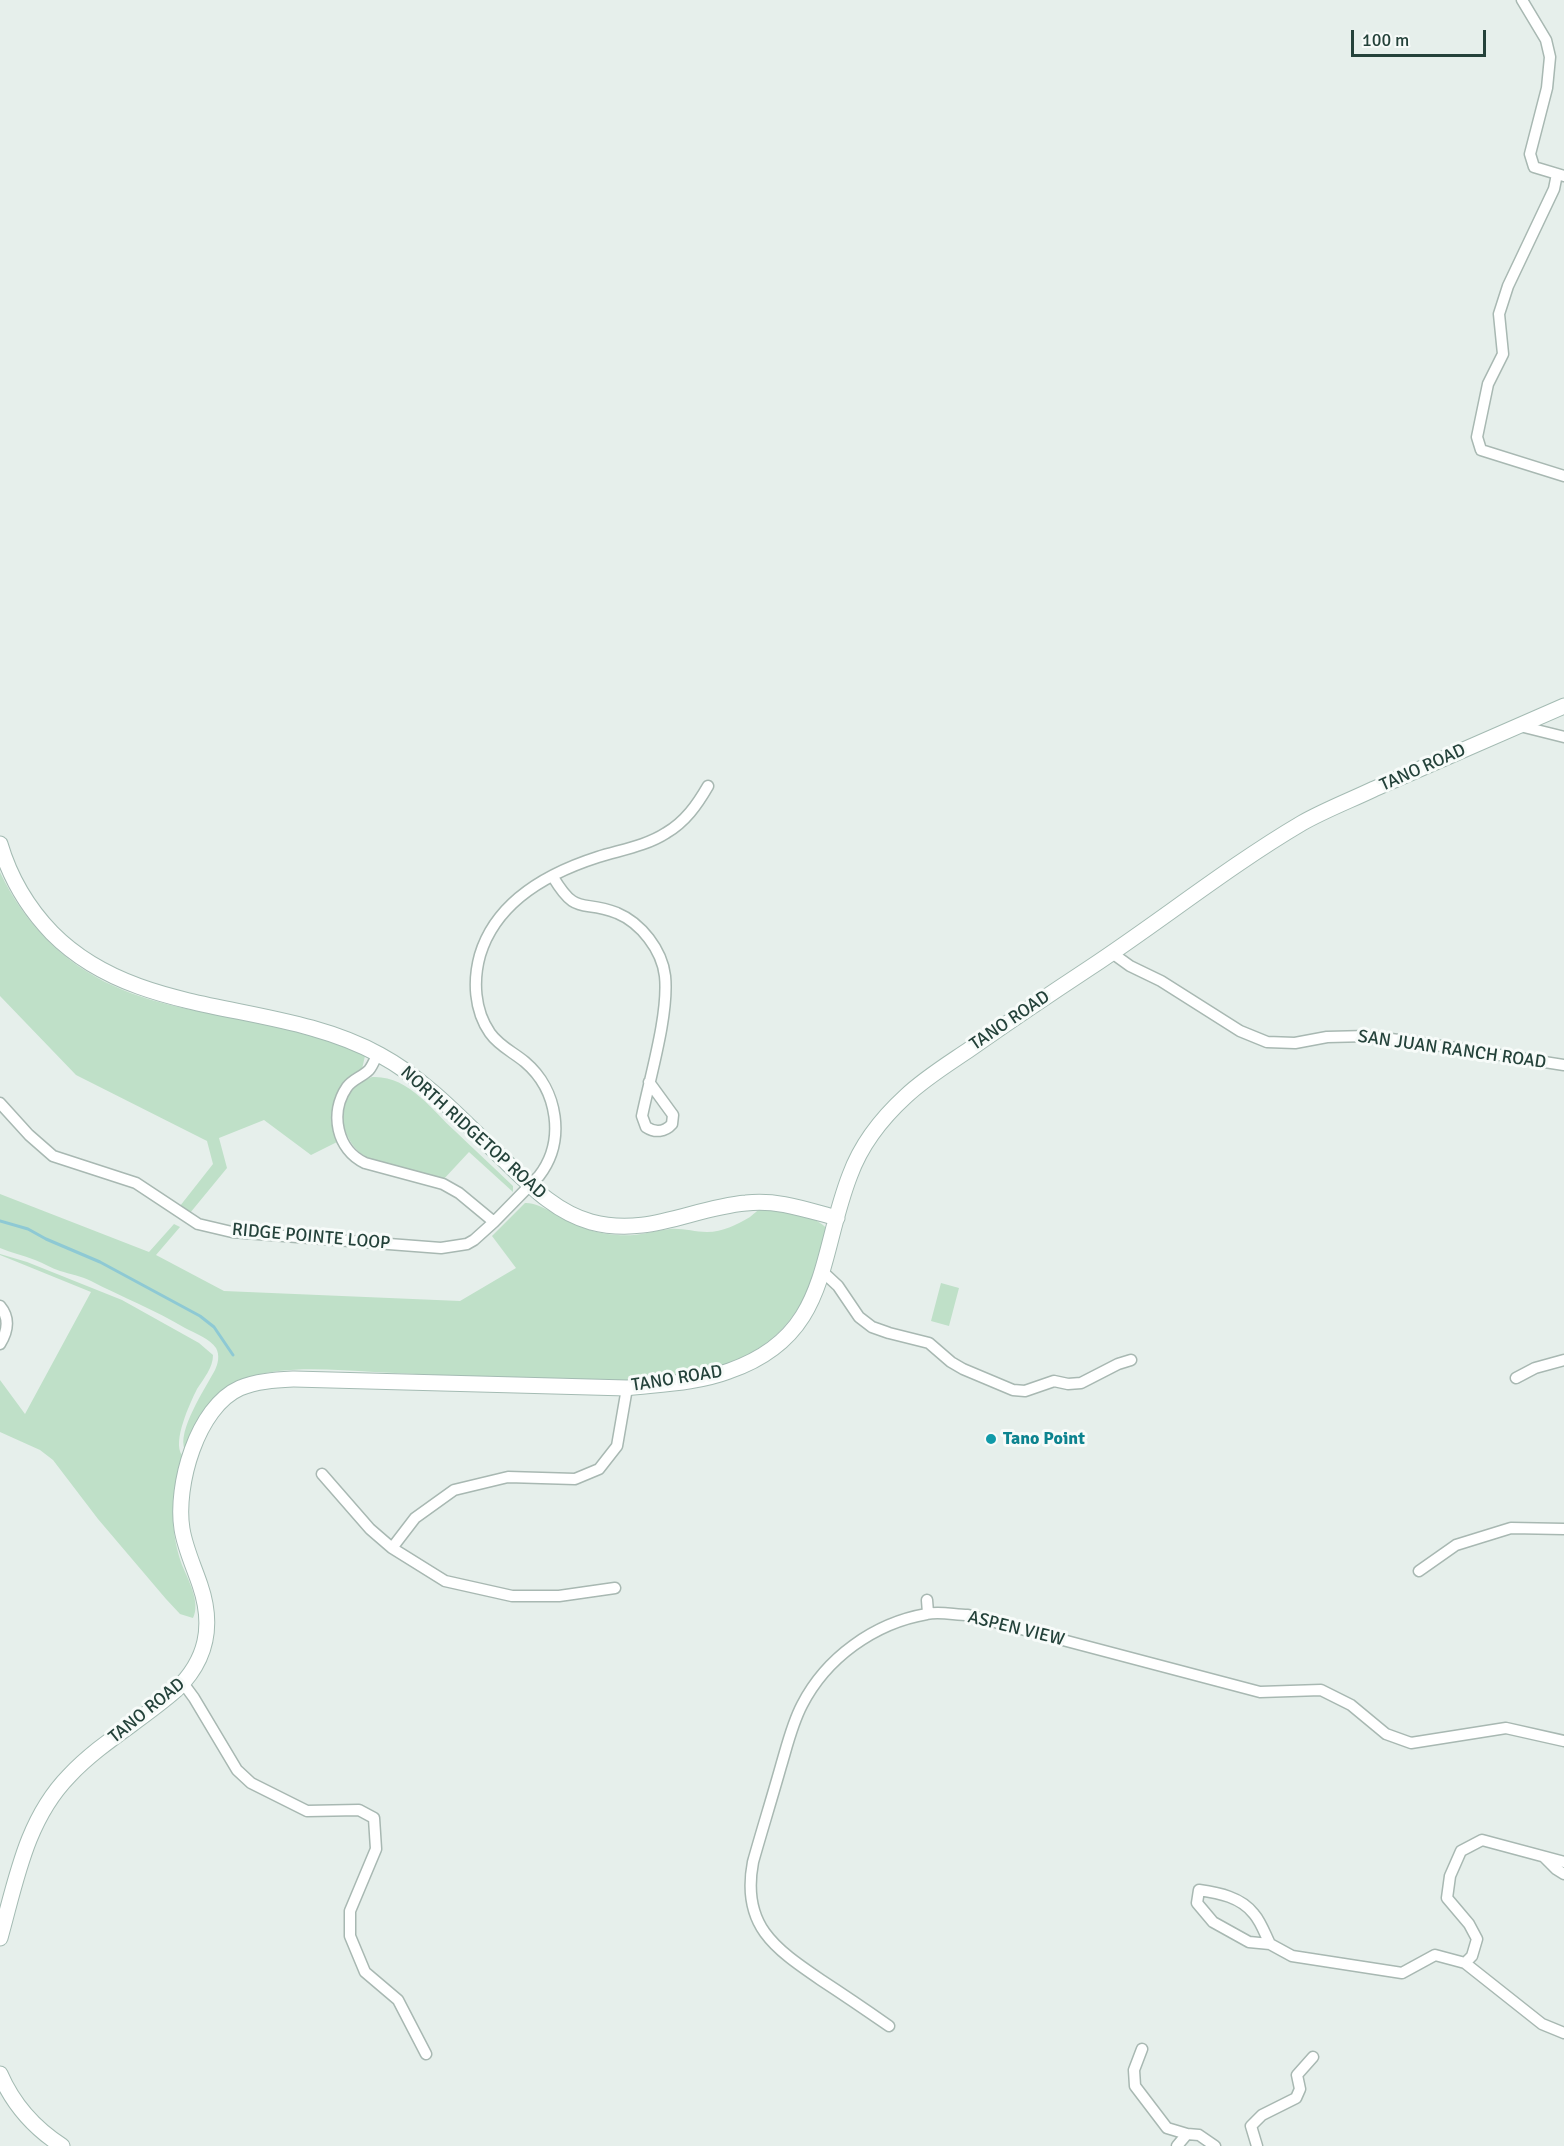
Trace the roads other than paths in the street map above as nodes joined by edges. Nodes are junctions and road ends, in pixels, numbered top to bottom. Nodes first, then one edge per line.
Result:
1 (1522, 0) edge
2 (1560, 175) edge
3 (1564, 476) edge
4 (1564, 706) edge
5 (1520, 726) junction
6 (1564, 737) edge
7 (708, 786) dead end
8 (0, 844) edge
9 (553, 876) junction
10 (1112, 953) junction
11 (378, 1053) junction
12 (1564, 1065) edge
13 (649, 1082) dead end
14 (0, 1102) edge
15 (530, 1186) junction
16 (837, 1218) junction
17 (494, 1222) junction
18 (823, 1272) junction
19 (0, 1306) edge
20 (0, 1344) edge
21 (1131, 1360) dead end
22 (1564, 1360) edge
23 (1516, 1378) dead end
24 (627, 1388) junction
25 (322, 1474) dead end
26 (1564, 1529) edge
27 (392, 1548) junction
28 (1419, 1571) dead end
29 (615, 1588) dead end
30 (927, 1600) dead end
31 (928, 1613) junction
32 (183, 1683) junction
33 (1564, 1741) edge
34 (1544, 1856) junction
35 (1564, 1862) edge
36 (1564, 1874) edge
37 (0, 1938) edge
38 (1270, 1944) junction
39 (1465, 1963) junction
40 (889, 2026) dead end
41 (1564, 2033) edge
42 (1142, 2049) dead end
43 (426, 2055) dead end
44 (1313, 2057) dead end
45 (0, 2074) edge
46 (5, 2096) edge
47 (1187, 2134) junction
48 (62, 2146) edge
49 (1177, 2146) edge
50 (1215, 2146) edge
51 (1257, 2146) edge

1 - 2 street
2 - 3 street
4 - 5 street, TANO ROAD
5 - 6 street
5 - 10 street, TANO ROAD
7 - 9 street, RIDGE POINTE LOOP
8 - 11 street, NORTH RIDGETOP ROAD
9 - 13 street
9 - 15 street, RIDGE POINTE LOOP
10 - 12 street, SAN JUAN RANCH ROAD
10 - 16 street, TANO ROAD
11 - 15 street, NORTH RIDGETOP ROAD
11 - 17 street
14 - 17 street, RIDGE POINTE LOOP
15 - 16 street, NORTH RIDGETOP ROAD
15 - 17 street, RIDGE POINTE LOOP
16 - 18 street, TANO ROAD
18 - 21 street
18 - 24 street, TANO ROAD
19 - 20 street
22 - 23 street
24 - 27 street
24 - 32 street, TANO ROAD
25 - 27 street
26 - 28 street
27 - 29 street
30 - 31 street
31 - 33 street, ASPEN VIEW
31 - 40 street, ASPEN VIEW
32 - 37 street, TANO ROAD
32 - 43 street
34 - 35 street
34 - 36 street
34 - 39 street
38 - 38 street
38 - 39 street
39 - 41 street
42 - 47 street
44 - 51 street
45 - 46 street
46 - 48 street
47 - 49 street
47 - 50 street

